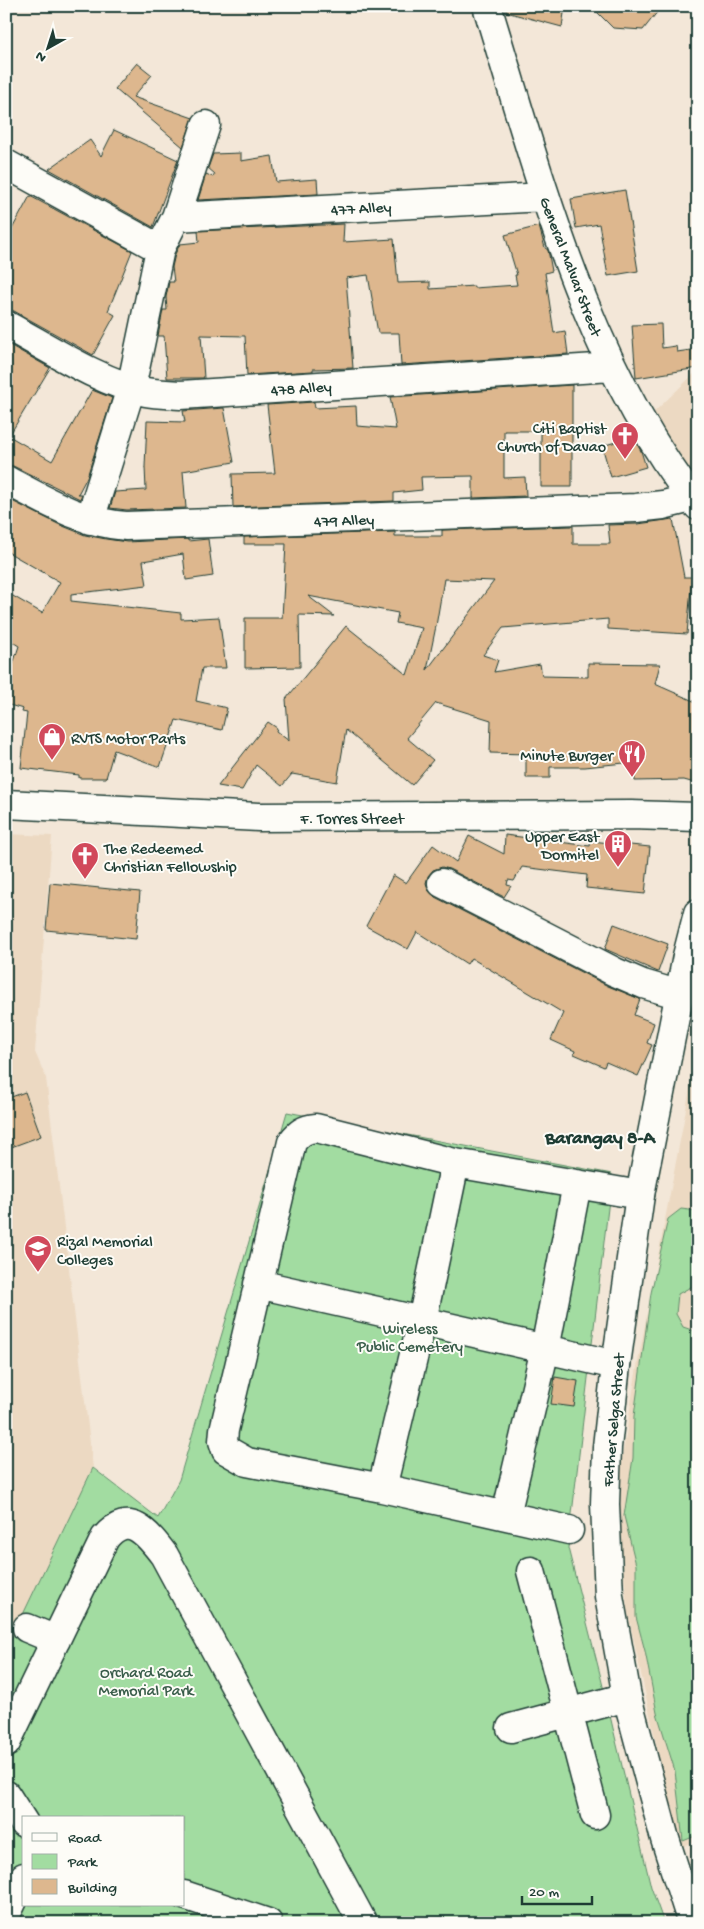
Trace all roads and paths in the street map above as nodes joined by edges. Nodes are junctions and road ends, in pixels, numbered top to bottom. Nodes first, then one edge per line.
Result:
1 (488, 6) edge
2 (206, 124) dead end
3 (6, 164) edge
4 (545, 197) junction
5 (176, 217) junction
6 (160, 249) junction
7 (6, 325) edge
8 (612, 367) junction
9 (130, 388) junction
10 (6, 480) edge
11 (695, 502) edge
12 (90, 520) junction
13 (6, 804) edge
14 (698, 817) edge
15 (442, 883) dead end
16 (698, 913) edge
17 (693, 959) edge
18 (680, 995) junction
19 (455, 1162) junction
20 (577, 1184) junction
21 (640, 1194) junction
22 (258, 1284) junction
23 (422, 1321) junction
24 (545, 1349) junction
25 (616, 1365) junction
26 (382, 1488) junction
27 (506, 1515) junction
28 (569, 1530) dead end
29 (531, 1571) dead end
30 (27, 1628) dead end
31 (56, 1640) junction
32 (627, 1697) junction
33 (570, 1712) junction
34 (511, 1728) dead end
35 (6, 1743) edge
36 (6, 1796) edge
37 (595, 1815) dead end
38 (22, 1820) edge
39 (22, 1881) edge
40 (185, 1895) edge
41 (6, 1916) edge
42 (268, 1923) edge
43 (363, 1923) edge
44 (692, 1923) edge

1 - 4 main road, General Malvar Street
2 - 5 main road
3 - 6 main road
4 - 5 main road, 477 Alley
4 - 8 main road, General Malvar Street
5 - 6 main road
6 - 9 main road
7 - 9 main road, 478 Alley
8 - 9 main road, 478 Alley
8 - 11 main road, General Malvar Street
9 - 12 main road
10 - 12 main road, 479 Alley
11 - 12 main road, 479 Alley
13 - 14 main road, F. Torres Street
15 - 18 main road
16 - 17 main road, Father Selga Street
17 - 18 main road, Father Selga Street
18 - 21 main road, Father Selga Street
19 - 20 main road
19 - 22 main road
19 - 23 main road
20 - 21 main road
20 - 24 main road
21 - 25 main road, Father Selga Street
22 - 23 main road
22 - 26 main road
23 - 24 main road
23 - 26 main road
24 - 25 main road
24 - 27 main road
25 - 32 main road, Father Selga Street
26 - 27 main road
27 - 28 main road
29 - 33 main road
30 - 31 main road
31 - 35 main road
31 - 43 main road
32 - 33 main road
32 - 44 main road, Father Selga Street
33 - 34 main road
33 - 37 main road
36 - 38 main road
39 - 41 main road
40 - 42 main road

